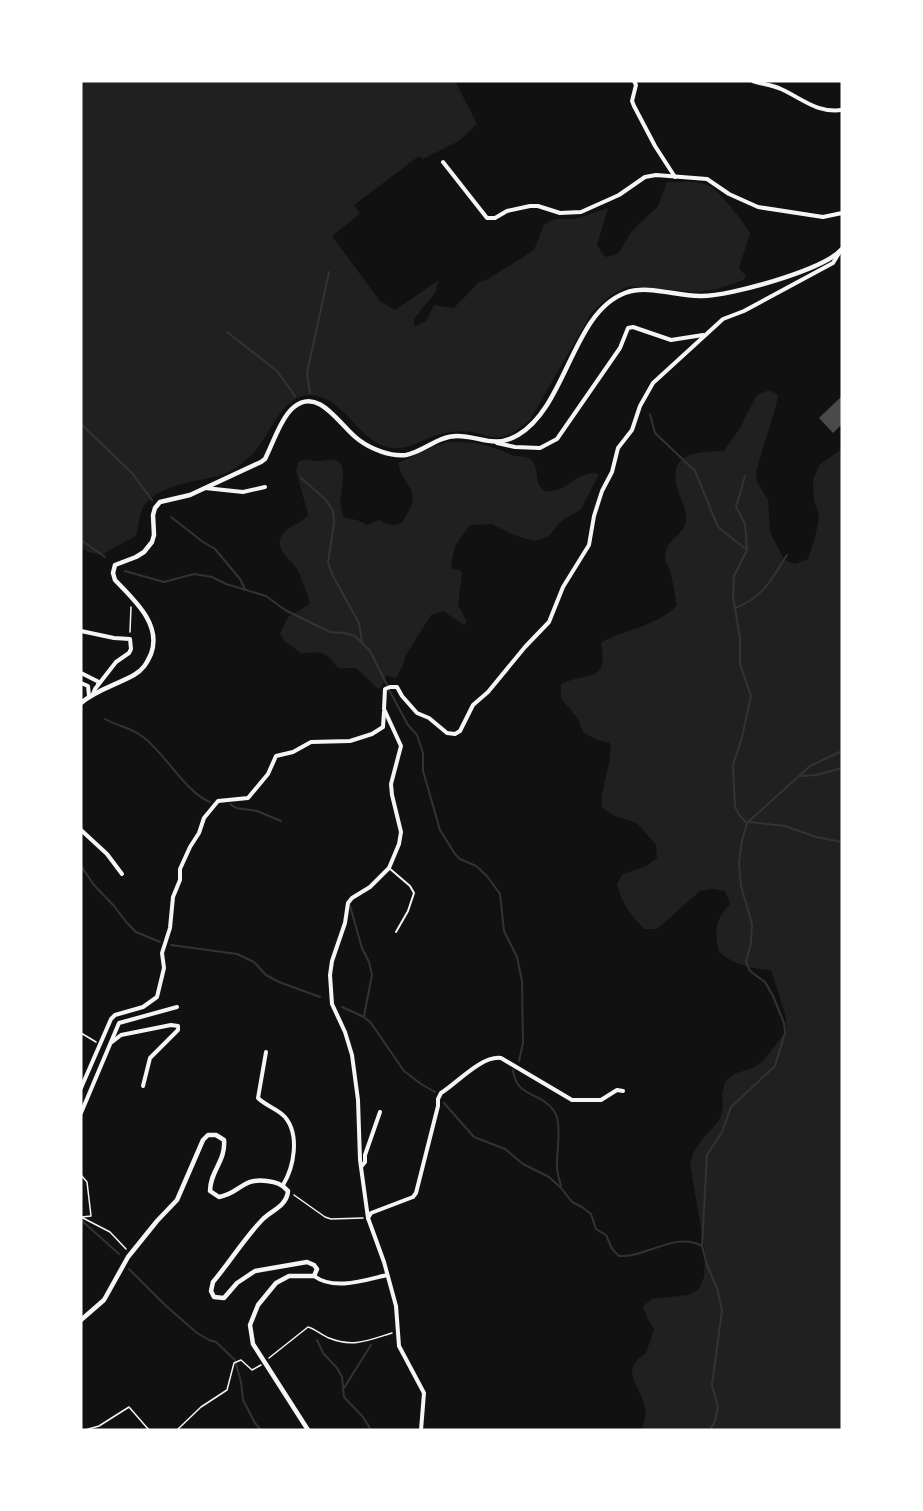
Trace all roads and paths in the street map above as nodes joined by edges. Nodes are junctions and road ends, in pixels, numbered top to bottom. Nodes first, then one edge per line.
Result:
1 (634, 81) edge
2 (753, 81) edge
3 (842, 110) edge
4 (442, 162) dead end
5 (675, 177) junction
6 (842, 213) edge
7 (841, 250) edge
8 (704, 335) junction
9 (497, 443) junction
10 (266, 487) dead end
11 (204, 488) junction
12 (141, 609) junction
13 (81, 631) edge
14 (130, 639) junction
15 (81, 673) edge
16 (81, 683) edge
17 (98, 685) junction
18 (91, 695) junction
19 (81, 703) edge
20 (384, 709) junction
21 (81, 830) edge
22 (389, 868) junction
23 (122, 874) dead end
24 (396, 932) dead end
25 (177, 1007) dead end
26 (81, 1033) edge
27 (110, 1043) junction
28 (100, 1045) junction
29 (266, 1052) dead end
30 (143, 1086) dead end
31 (81, 1088) edge
32 (623, 1091) dead end
33 (380, 1112) dead end
34 (81, 1113) edge
35 (360, 1168) junction
36 (81, 1175) edge
37 (283, 1185) junction
38 (288, 1191) junction
39 (81, 1217) edge
40 (368, 1218) junction
41 (128, 1257) junction
42 (387, 1275) junction
43 (314, 1276) junction
44 (81, 1320) edge
45 (397, 1332) junction
46 (265, 1362) junction
47 (85, 1430) edge
48 (149, 1430) edge
49 (177, 1430) edge
50 (308, 1430) edge
51 (421, 1430) edge

1 - 5 street
2 - 3 street
4 - 5 street
5 - 6 street
7 - 8 street
7 - 9 street
8 - 9 street
8 - 20 street
9 - 11 street
10 - 11 street
11 - 12 street
12 - 14 path
12 - 18 street
13 - 14 street
14 - 17 street
15 - 17 street
16 - 18 street
17 - 18 street
18 - 19 street
20 - 22 street
20 - 28 street
21 - 23 street
22 - 24 lane
22 - 35 street
25 - 27 street
26 - 28 path
27 - 30 street
27 - 34 street
28 - 31 street
29 - 37 street
32 - 40 street
33 - 35 street
35 - 40 street
36 - 39 path
37 - 38 street
37 - 41 street
38 - 40 path
38 - 43 street
39 - 41 path
40 - 42 street
41 - 44 street
42 - 43 street
42 - 45 street
43 - 46 street
45 - 46 path
45 - 51 street
46 - 49 path
46 - 50 street
47 - 48 path

